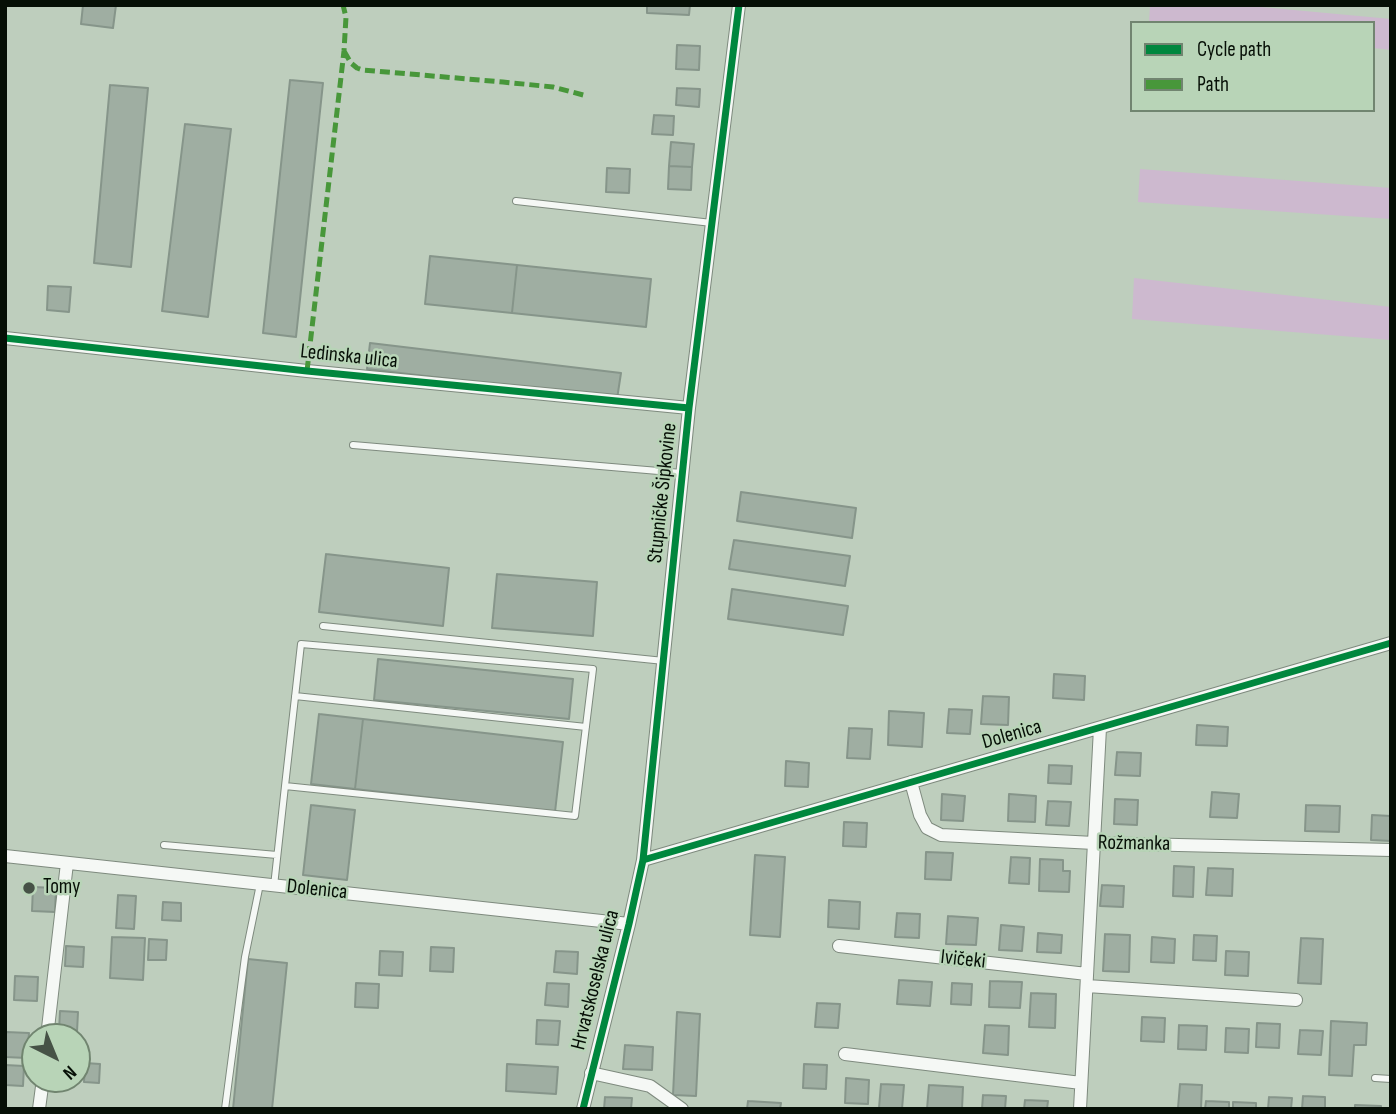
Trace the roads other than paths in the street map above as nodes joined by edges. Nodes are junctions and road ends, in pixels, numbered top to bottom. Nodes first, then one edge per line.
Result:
1 (739, 5) edge
2 (516, 201) dead end
3 (712, 223) junction
4 (5, 338) edge
5 (689, 408) junction
6 (353, 445) dead end
7 (682, 473) junction
8 (323, 626) dead end
9 (1391, 643) edge
10 (664, 661) junction
11 (295, 695) junction
12 (586, 727) junction
13 (1100, 728) junction
14 (911, 782) junction
15 (285, 786) junction
16 (1094, 843) junction
17 (164, 845) dead end
18 (1391, 850) edge
19 (277, 855) junction
20 (5, 856) edge
21 (643, 860) junction
22 (67, 863) junction
23 (260, 884) junction
24 (274, 886) junction
25 (629, 924) junction
26 (839, 946) dead end
27 (1087, 980) junction
28 (1296, 1000) dead end
29 (49, 1023) edge
30 (845, 1054) dead end
31 (591, 1073) junction
32 (1374, 1078) dead end
33 (1391, 1079) edge
34 (1082, 1083) junction
35 (225, 1109) edge
36 (583, 1109) edge
37 (682, 1109) edge
38 (1080, 1109) edge

1 - 3 street, Stupničke Šipkovine
2 - 3 lane
3 - 5 street, Stupničke Šipkovine
4 - 5 street, Ledinska ulica
5 - 7 street, Stupničke Šipkovine
6 - 7 lane
7 - 10 street, Stupničke Šipkovine
8 - 10 lane
9 - 13 street, Dolenica
10 - 21 street, Stupničke Šipkovine
11 - 12 lane
11 - 12 lane
11 - 15 lane
12 - 15 lane
13 - 14 street, Dolenica
13 - 16 street
14 - 16 street, Rožmanka
14 - 21 street, Dolenica
15 - 19 lane
16 - 18 street, Rožmanka
16 - 27 street
17 - 19 lane
19 - 24 lane
20 - 22 street, Dolenica
21 - 25 street, Hrvatskoselska ulica
22 - 23 street, Dolenica
22 - 29 street
23 - 24 street, Dolenica
23 - 35 lane
24 - 25 street, Dolenica
25 - 31 street, Hrvatskoselska ulica
26 - 27 street, Ivičeki
27 - 28 street, Ivičeki
27 - 34 street
30 - 34 street
31 - 36 street, Hrvatskoselska ulica
31 - 37 street, Hrvatskoselska ulica
32 - 33 lane
34 - 38 street

